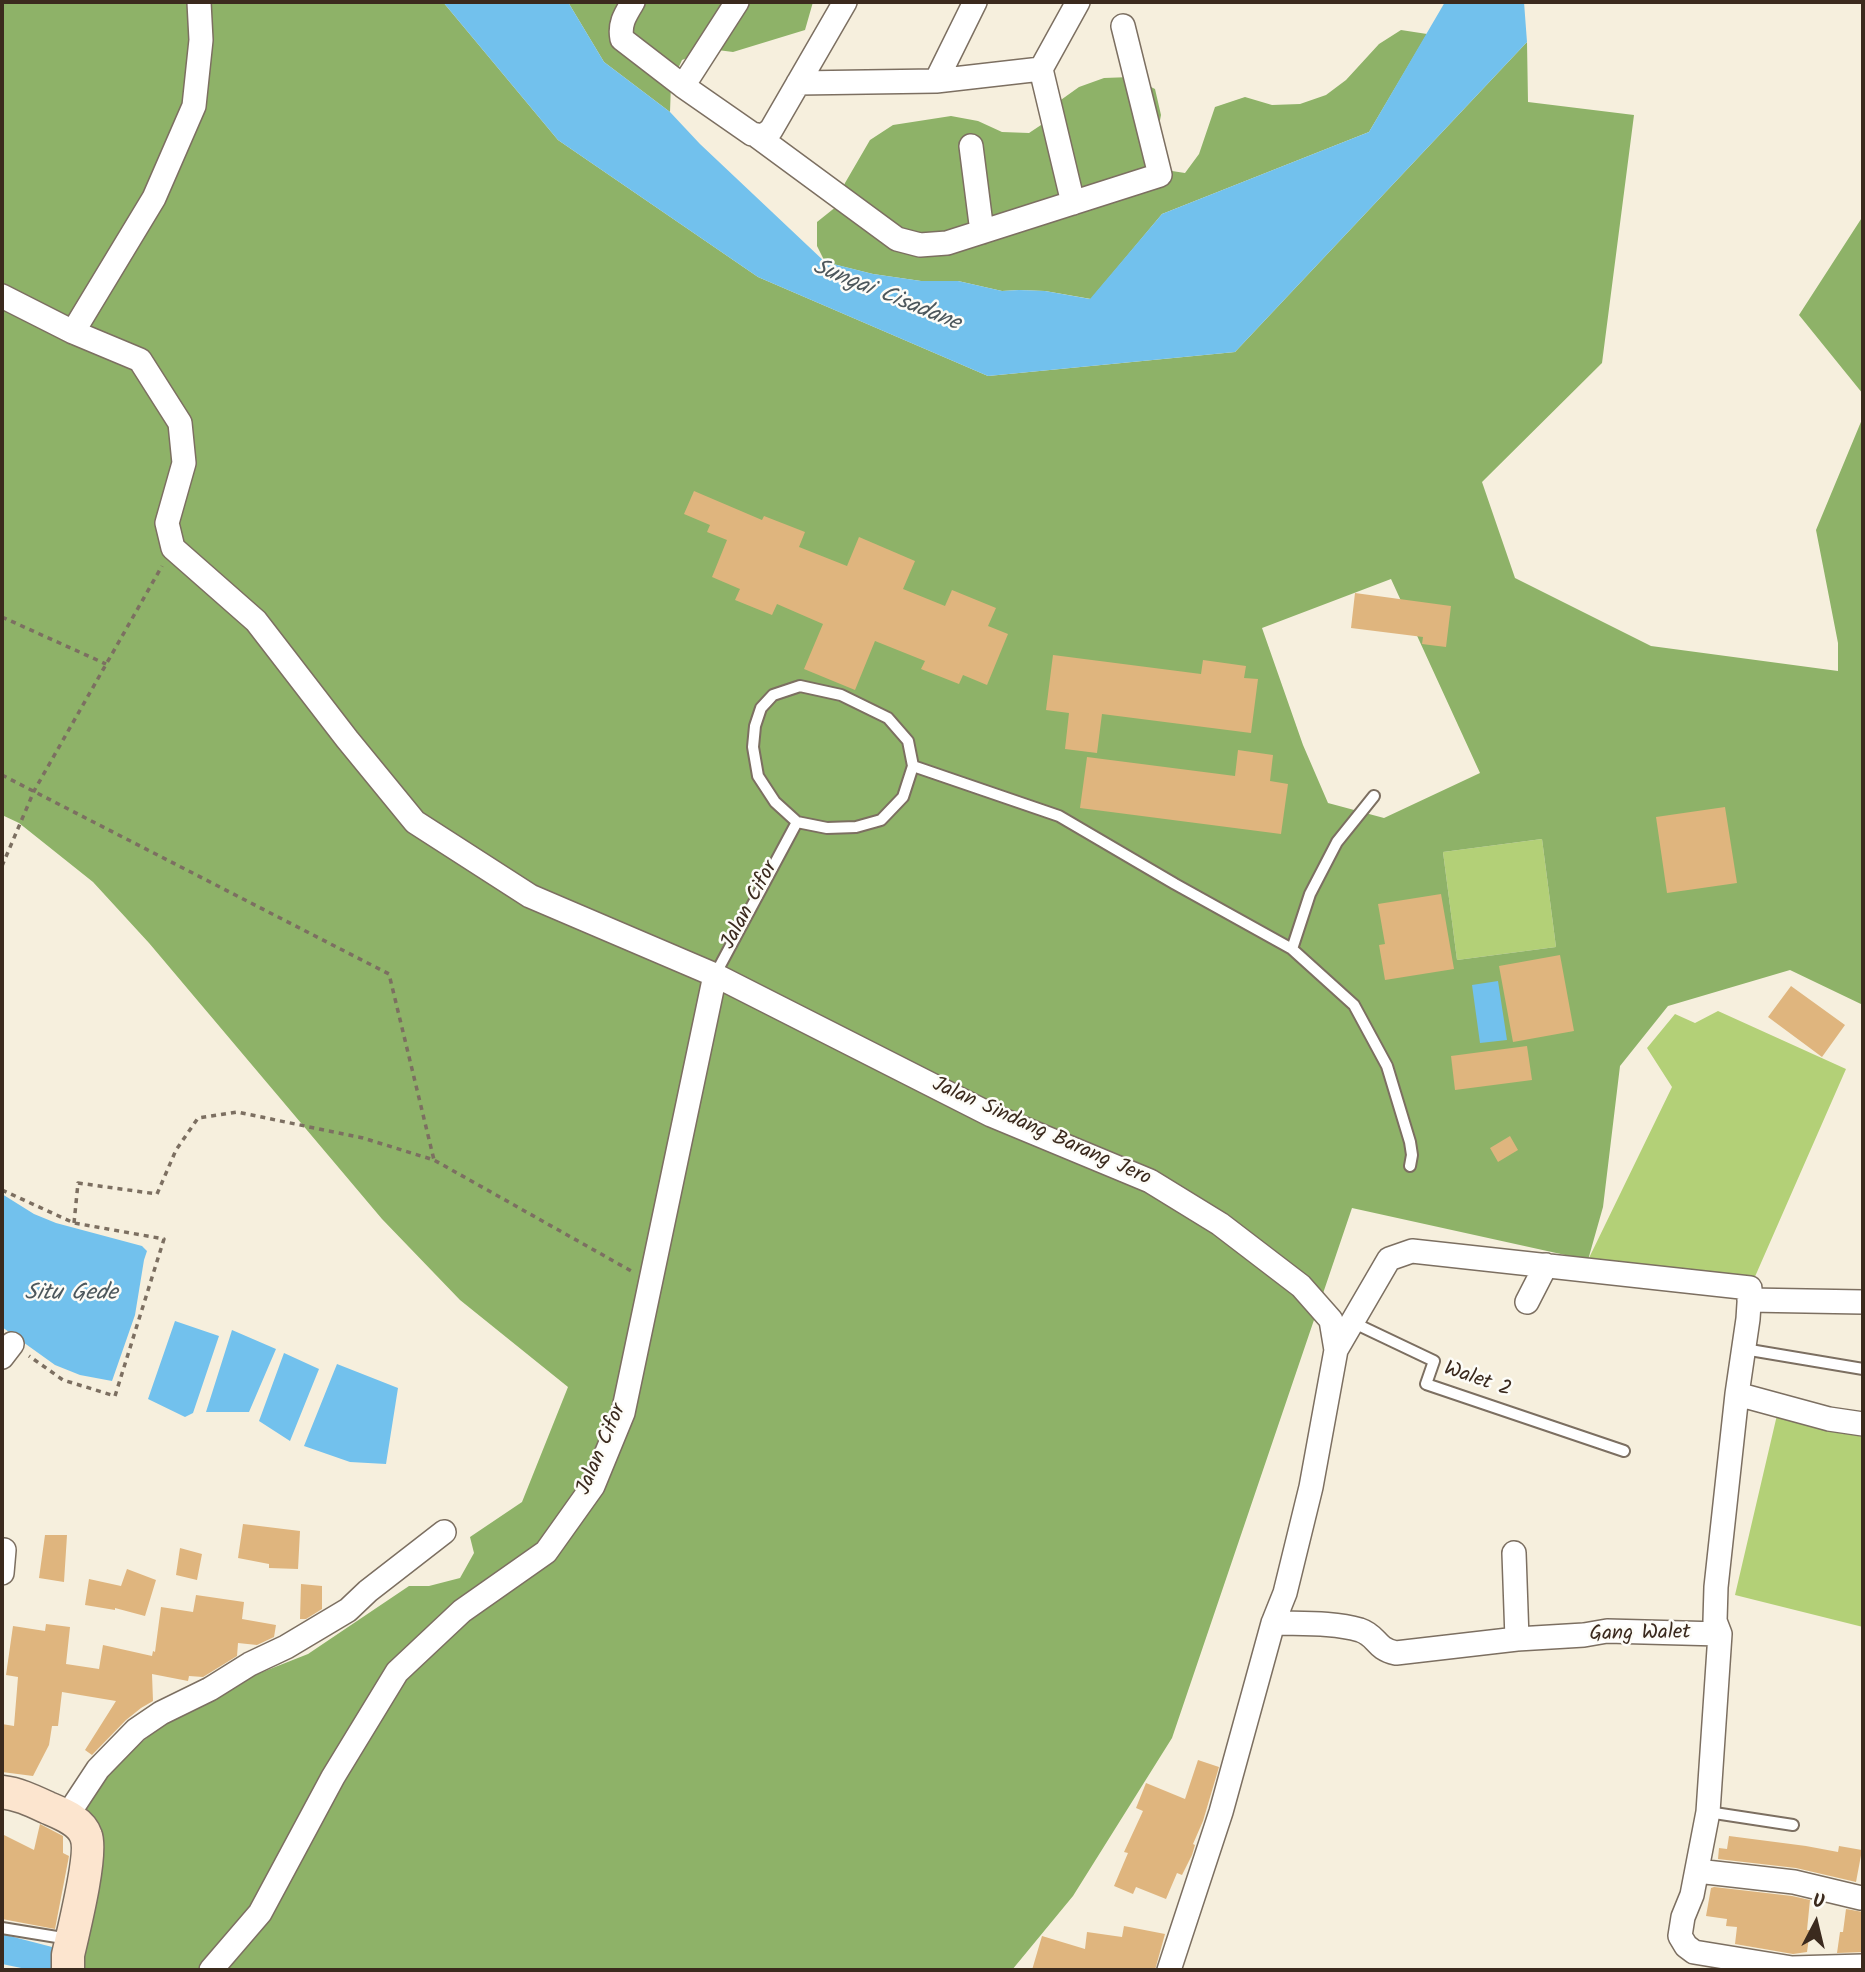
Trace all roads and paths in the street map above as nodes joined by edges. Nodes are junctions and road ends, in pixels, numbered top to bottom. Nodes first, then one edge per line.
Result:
1 (200, 2) edge
2 (633, 2) edge
3 (737, 2) edge
4 (845, 2) edge
5 (975, 2) edge
6 (1078, 2) edge
7 (1123, 26) dead end
8 (1041, 69) junction
9 (936, 81) junction
10 (798, 83) junction
11 (683, 86) junction
12 (757, 136) junction
13 (971, 146) dead end
14 (1073, 203) junction
15 (982, 232) junction
16 (2, 296) edge
17 (73, 332) junction
18 (173, 548) junction
19 (2, 617) edge
20 (106, 664) junction
21 (913, 766) junction
22 (2, 775) edge
23 (34, 791) junction
24 (1374, 796) dead end
25 (797, 822) junction
26 (2, 866) edge
27 (1292, 949) junction
28 (715, 975) junction
29 (434, 1160) junction
30 (1410, 1166) dead end
31 (2, 1190) edge
32 (74, 1223) junction
33 (1546, 1265) junction
34 (651, 1281) junction
35 (1749, 1300) junction
36 (1527, 1302) dead end
37 (1863, 1302) edge
38 (1341, 1335) junction
39 (1744, 1349) junction
40 (7, 1350) edge
41 (1863, 1369) edge
42 (1737, 1394) junction
43 (1863, 1424) edge
44 (1624, 1451) dead end
45 (444, 1532) dead end
46 (2, 1550) edge
47 (1514, 1553) dead end
48 (2, 1573) edge
49 (1273, 1623) junction
50 (1720, 1634) junction
51 (1517, 1639) junction
52 (2, 1793) edge
53 (1709, 1812) junction
54 (67, 1816) junction
55 (1794, 1825) dead end
56 (1697, 1871) junction
57 (1861, 1898) dead end
58 (2, 1928) edge
59 (71, 1939) junction
60 (1863, 1966) edge
61 (68, 1970) edge
62 (211, 1970) edge
63 (1169, 1970) edge

1 - 17 street
2 - 11 street
3 - 11 street
4 - 10 street
5 - 9 street
6 - 8 street
7 - 14 street
8 - 9 street
8 - 14 street
9 - 10 street
10 - 12 street
11 - 12 street
12 - 15 street
13 - 15 street
14 - 15 street
16 - 17 street
17 - 18 street
18 - 20 path
18 - 28 street, Jalan Sindang Barang Jero
19 - 20 path
20 - 23 path
21 - 25 lane
21 - 25 lane
21 - 27 lane
22 - 23 path
23 - 26 path
23 - 29 path
24 - 27 lane
25 - 28 lane, Jalan Cifor
27 - 30 lane
28 - 34 street, Jalan Cifor
28 - 38 street, Jalan Sindang Barang Jero
29 - 32 path
29 - 34 path
31 - 32 path
32 - 40 path
33 - 35 street
33 - 36 street
33 - 38 street
34 - 62 street, Jalan Cifor
35 - 37 street
35 - 39 street
38 - 44 lane, Walet 2
38 - 49 street
39 - 41 lane
39 - 42 street
42 - 43 street
42 - 50 street
45 - 54 street
46 - 48 street
47 - 51 street
49 - 51 street, Gang Walet
49 - 63 street
50 - 51 street, Gang Walet
50 - 53 street
52 - 54 street
53 - 55 lane
53 - 56 street
54 - 59 street
56 - 57 street
56 - 60 street
58 - 59 lane
59 - 61 street

